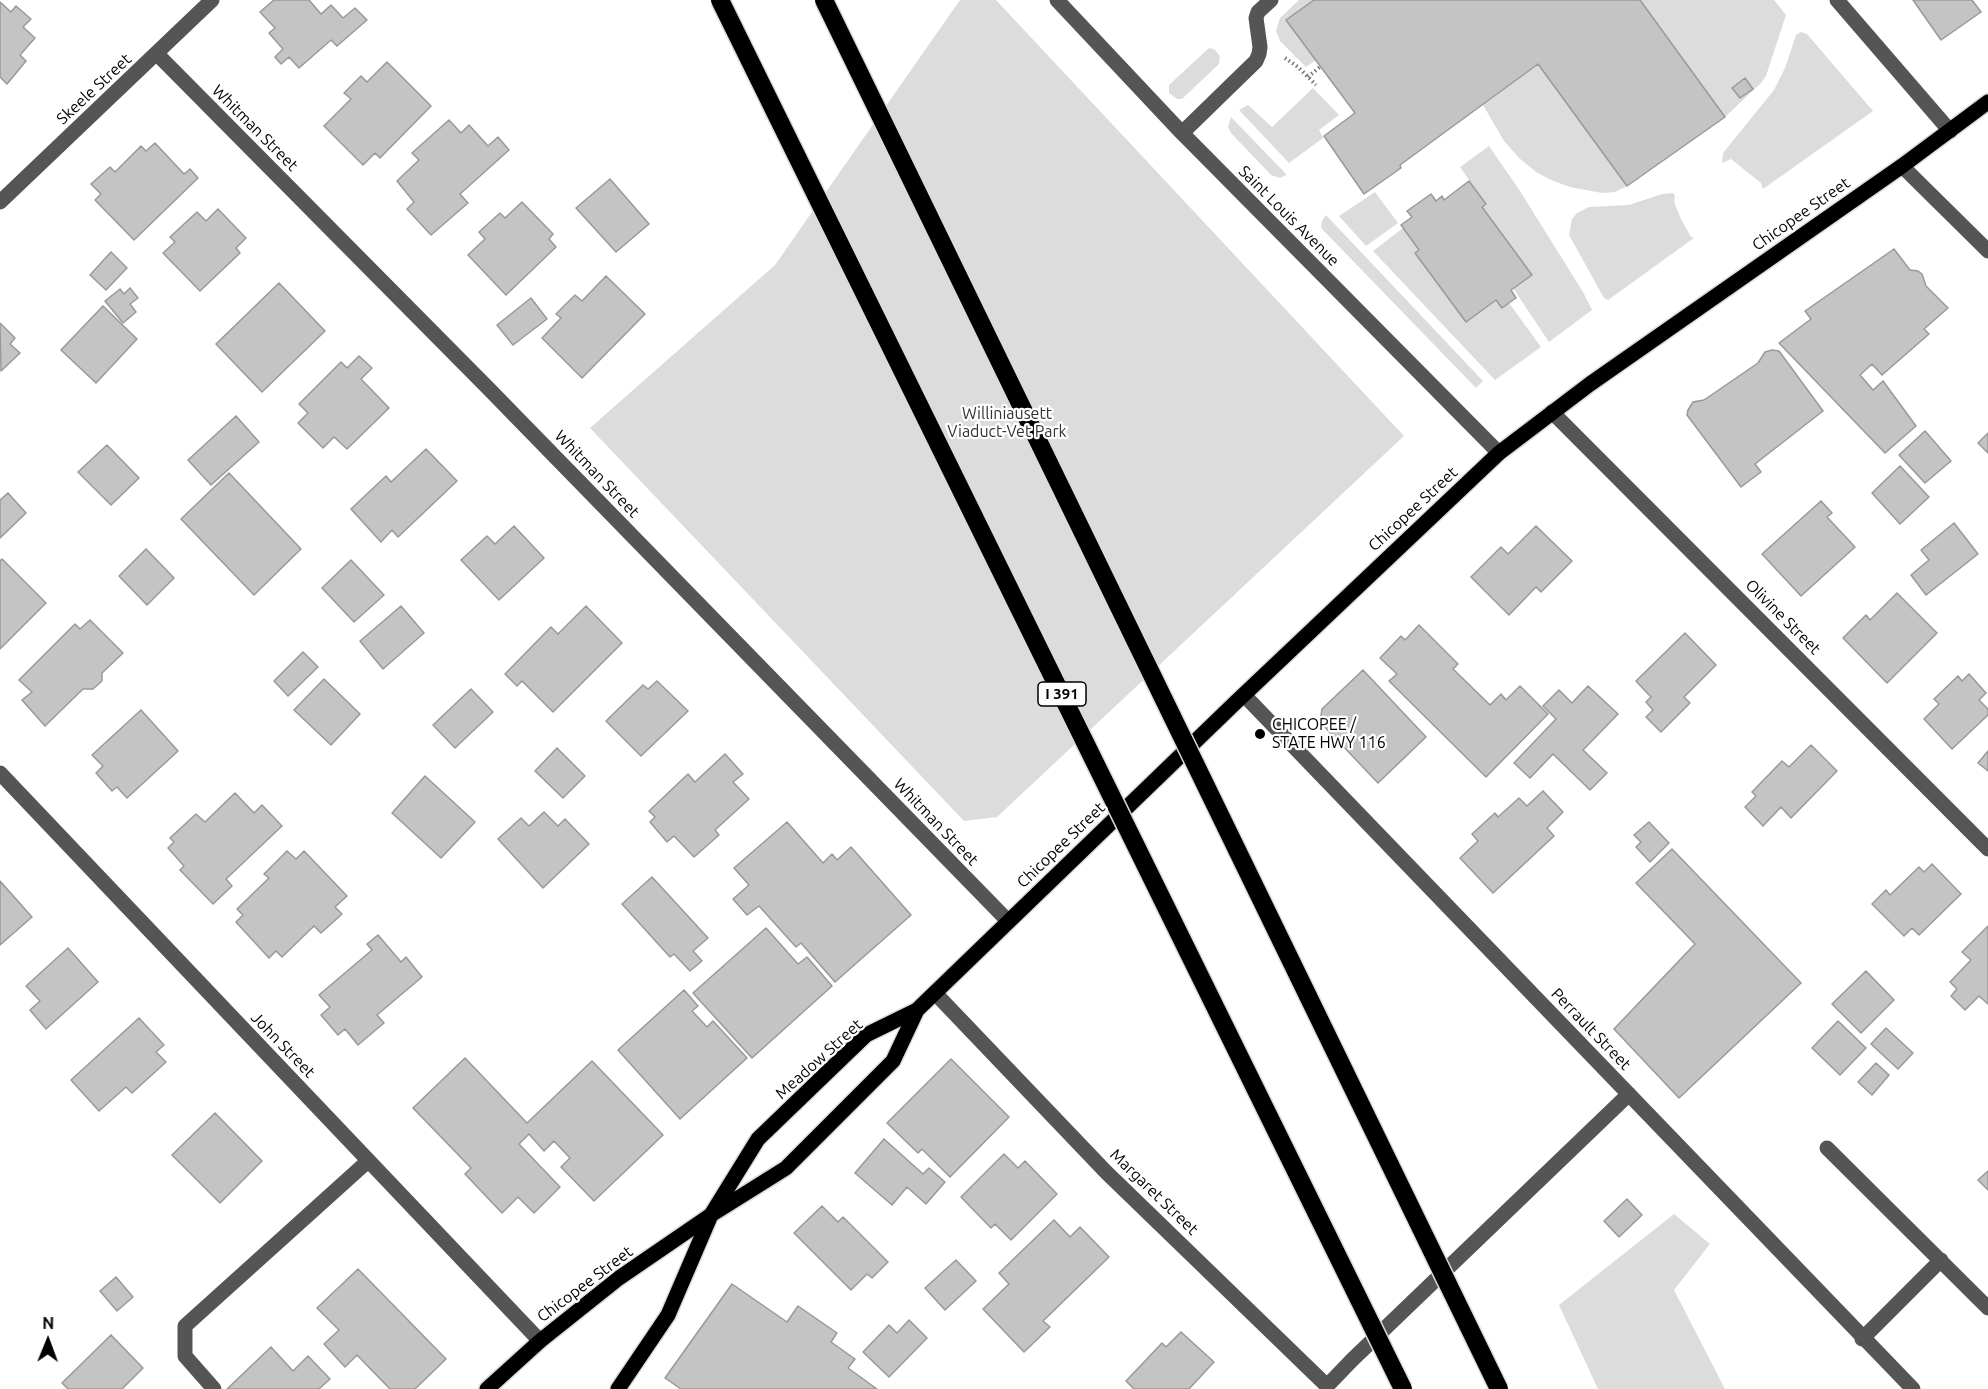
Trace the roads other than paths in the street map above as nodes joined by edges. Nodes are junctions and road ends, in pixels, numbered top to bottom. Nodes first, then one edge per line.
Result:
1 (212, 0) edge
2 (720, 0) edge
3 (824, 0) edge
4 (1057, 0) edge
5 (1271, 0) edge
6 (1837, 0) edge
7 (157, 54) junction
8 (1988, 102) edge
9 (1950, 131) junction
10 (1182, 133) junction
11 (1902, 166) junction
12 (0, 202) edge
13 (1988, 251) edge
14 (1552, 412) junction
15 (1499, 453) junction
16 (1244, 695) junction
17 (0, 773) edge
18 (1988, 849) edge
19 (1008, 921) junction
20 (934, 993) junction
21 (917, 1010) junction
22 (1629, 1094) junction
23 (1827, 1148) dead end
24 (368, 1161) junction
25 (711, 1215) junction
26 (1941, 1260) junction
27 (1988, 1308) edge
28 (1863, 1339) junction
29 (540, 1341) junction
30 (1326, 1388) edge
31 (214, 1389) edge
32 (487, 1389) edge
33 (618, 1389) edge
34 (1403, 1389) edge
35 (1499, 1389) edge
36 (1913, 1389) edge

1 - 7 street, Skeele Street
2 - 34 highway, I 391, bridge
3 - 35 highway, bridge
4 - 10 street, Saint Louis Avenue
5 - 10 street
6 - 9 street
7 - 12 street, Skeele Street
7 - 19 street, Whitman Street
8 - 9 main road, Chicopee Street
9 - 11 main road, Chicopee Street
10 - 15 street, Saint Louis Avenue
11 - 13 street
11 - 14 main road, Chicopee Street
14 - 15 main road, Chicopee Street
14 - 18 street, Olivine Street
15 - 16 main road, Chicopee Street
16 - 19 main road, Chicopee Street
16 - 22 street, Perrault Street
17 - 24 street, John Street
19 - 20 main road, Chicopee Street
20 - 21 main road, Chicopee Street
20 - 30 street, Margaret Street
21 - 25 main road, Meadow Street
21 - 25 main road
22 - 28 street, Perrault Street
22 - 30 street, Margaret Street
23 - 26 street
24 - 29 street, John Street
24 - 31 street
25 - 29 main road, Chicopee Street
25 - 33 main road, Meadow Street
26 - 27 street
26 - 28 street
28 - 36 street, Perrault Street
29 - 32 main road, Chicopee Street

